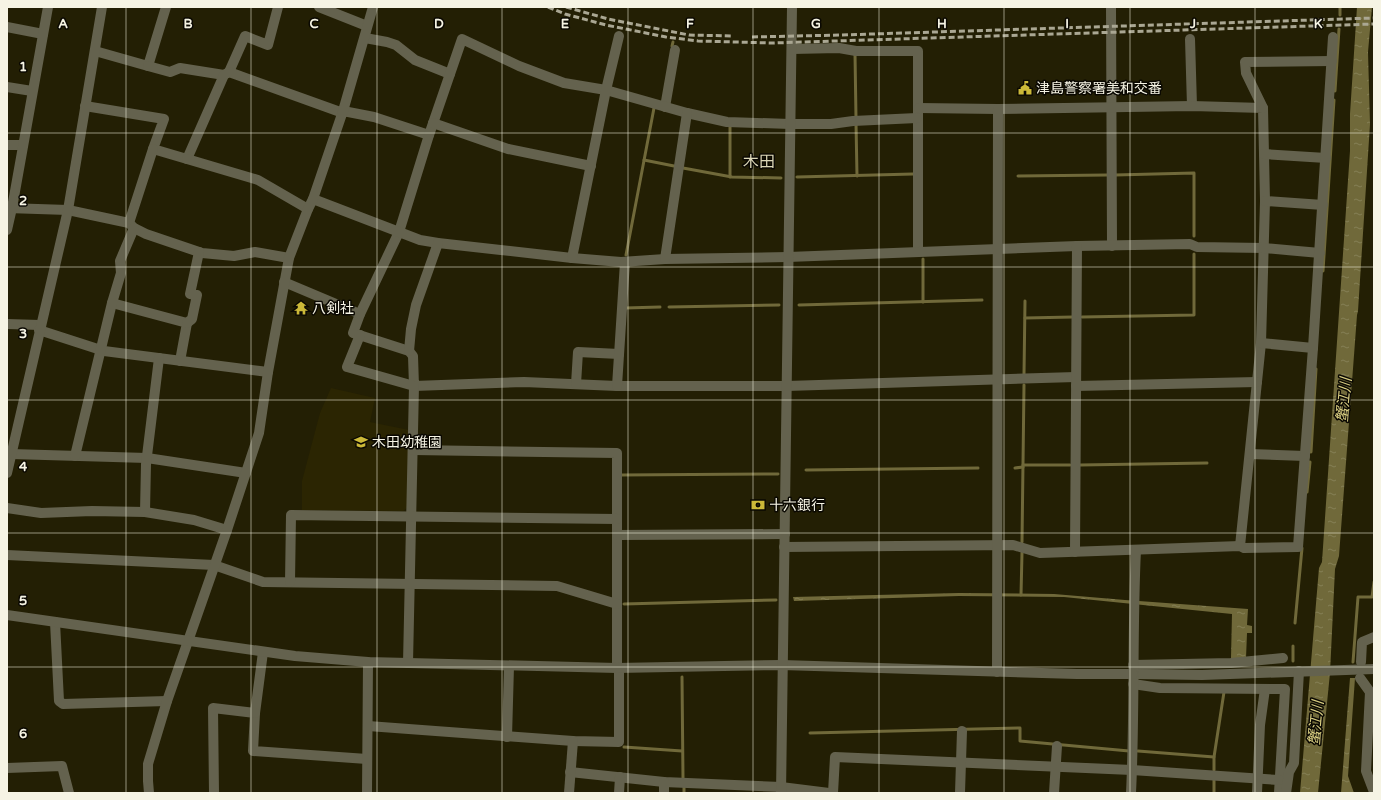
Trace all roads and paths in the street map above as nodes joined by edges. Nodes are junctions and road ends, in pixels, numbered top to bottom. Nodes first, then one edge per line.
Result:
1 (48, 7) edge
2 (102, 7) edge
3 (166, 7) edge
4 (278, 7) edge
5 (319, 7) edge
6 (373, 7) edge
7 (792, 7) edge
8 (1111, 7) edge
9 (367, 26) junction
10 (7, 27) edge
11 (43, 34) junction
12 (620, 36) dead end
13 (1333, 37) dead end
14 (365, 38) junction
15 (1190, 39) dead end
16 (675, 50) dead end
17 (792, 50) junction
18 (95, 51) junction
19 (1332, 61) junction
20 (148, 66) junction
21 (226, 73) junction
22 (450, 74) junction
23 (7, 87) edge
24 (606, 90) junction
25 (32, 91) junction
26 (86, 106) junction
27 (1192, 106) junction
28 (665, 107) junction
29 (1111, 107) junction
30 (919, 108) junction
31 (1263, 108) junction
32 (998, 109) junction
33 (343, 112) junction
34 (687, 112) junction
35 (917, 118) junction
36 (434, 123) junction
37 (790, 124) junction
38 (429, 135) junction
39 (7, 145) edge
40 (23, 145) junction
41 (153, 149) junction
42 (1264, 154) junction
43 (1326, 158) junction
44 (187, 159) junction
45 (591, 166) junction
46 (313, 199) junction
47 (1265, 201) junction
48 (1323, 205) junction
49 (10, 208) edge
50 (308, 209) junction
51 (68, 210) junction
52 (131, 226) junction
53 (7, 230) edge
54 (399, 232) junction
55 (438, 243) junction
56 (1077, 246) junction
57 (1112, 246) junction
58 (1264, 248) junction
59 (998, 249) junction
60 (199, 252) junction
61 (918, 252) junction
62 (1320, 253) junction
63 (788, 257) junction
64 (289, 258) junction
65 (572, 258) junction
66 (665, 259) junction
67 (625, 262) junction
68 (284, 282) junction
69 (112, 303) junction
70 (360, 314) junction
71 (187, 323) junction
72 (7, 324) edge
73 (40, 328) junction
74 (360, 335) junction
75 (1261, 343) junction
76 (1313, 348) junction
77 (101, 350) junction
78 (409, 351) junction
79 (619, 354) junction
80 (159, 358) junction
81 (180, 361) junction
82 (268, 372) junction
83 (997, 380) junction
84 (1076, 382) junction
85 (1257, 382) junction
86 (576, 384) junction
87 (414, 386) junction
88 (617, 386) junction
89 (787, 386) junction
90 (412, 450) junction
91 (11, 454) junction
92 (1250, 454) junction
93 (75, 456) junction
94 (1305, 456) junction
95 (147, 458) junction
96 (7, 473) edge
97 (246, 473) junction
98 (7, 508) edge
99 (145, 512) junction
100 (411, 517) junction
101 (617, 519) junction
102 (227, 530) junction
103 (785, 534) junction
104 (617, 535) junction
105 (997, 545) junction
106 (1240, 546) junction
107 (784, 547) junction
108 (1136, 550) junction
109 (1075, 552) junction
110 (7, 555) edge
111 (214, 565) junction
112 (290, 582) junction
113 (410, 584) junction
114 (617, 604) junction
115 (7, 615) edge
116 (55, 622) junction
117 (1374, 637) edge
118 (188, 641) junction
119 (263, 652) junction
120 (1283, 658) dead end
121 (368, 662) junction
122 (1361, 662) dead end
123 (408, 663) junction
124 (782, 665) junction
125 (509, 666) junction
126 (618, 668) junction
127 (1374, 669) edge
128 (1301, 671) junction
129 (997, 672) junction
130 (1134, 674) junction
131 (1360, 678) dead end
132 (1265, 689) junction
133 (167, 701) junction
134 (255, 713) junction
135 (1371, 724) edge
136 (368, 726) junction
137 (962, 731) dead end
138 (507, 737) junction
139 (573, 742) junction
140 (1057, 746) dead end
141 (367, 759) junction
142 (961, 762) junction
143 (1056, 767) junction
144 (7, 768) edge
145 (1132, 770) junction
146 (570, 772) junction
147 (620, 777) junction
148 (1257, 779) junction
149 (1279, 780) junction
150 (664, 782) junction
151 (1373, 786) edge
152 (781, 790) edge
153 (69, 793) edge
154 (149, 793) edge
155 (214, 793) edge
156 (367, 793) edge
157 (569, 793) edge
158 (619, 793) edge
159 (664, 793) edge
160 (829, 793) edge
161 (832, 793) edge
162 (960, 793) edge
163 (1054, 793) edge
164 (1131, 793) edge
165 (1257, 793) edge
166 (1279, 793) edge
167 (1286, 793) edge

1 - 11 street
2 - 18 street
3 - 20 street
4 - 21 street
5 - 9 street
6 - 9 street
7 - 17 street
8 - 29 street
9 - 14 street
10 - 11 street
11 - 25 street
12 - 24 street
13 - 19 street
14 - 22 street
14 - 33 street
15 - 27 street
16 - 28 street
17 - 30 street
17 - 37 street
18 - 20 street
18 - 26 street
19 - 31 street
19 - 43 street
20 - 21 street
21 - 33 street
21 - 44 street
22 - 24 street
22 - 36 street
23 - 25 street
24 - 28 street
24 - 45 street
25 - 40 street
26 - 41 street
26 - 51 street
27 - 29 street
27 - 31 street
28 - 34 street
29 - 32 street
29 - 57 street
30 - 32 street
30 - 35 street
31 - 42 street
32 - 59 street
33 - 38 street
33 - 46 street
34 - 37 street
34 - 66 street
35 - 37 street
35 - 61 street
36 - 38 street
36 - 45 street
37 - 63 street
38 - 54 street
39 - 40 street
40 - 49 street
41 - 44 street
41 - 52 street
42 - 43 street
42 - 47 street
43 - 48 street
44 - 50 street
45 - 65 street
46 - 50 street
46 - 54 street
47 - 48 street
47 - 58 street
48 - 62 street
49 - 51 street
49 - 53 street
50 - 64 street
51 - 52 street
51 - 73 street
52 - 60 street
52 - 69 street
54 - 55 street
54 - 70 street
55 - 65 street
55 - 78 street
56 - 57 street
56 - 59 street
56 - 84 street
57 - 58 street
58 - 62 street
58 - 75 street
59 - 61 street
59 - 83 street
60 - 64 street
60 - 71 street
61 - 63 street
62 - 76 street
63 - 66 street
63 - 89 street
64 - 68 street
65 - 67 street
66 - 67 street
67 - 79 street
68 - 70 street
68 - 82 street
69 - 71 street
69 - 77 street
70 - 74 street
71 - 81 street
72 - 73 street
73 - 77 street
73 - 91 street
74 - 78 street
74 - 87 street
75 - 76 street
75 - 85 street
76 - 94 street
77 - 80 street
77 - 93 street
78 - 87 street
79 - 86 street
79 - 88 street
80 - 81 street
80 - 95 street
81 - 82 street
82 - 97 street
83 - 84 street
83 - 89 street
83 - 105 street
84 - 85 street
84 - 109 street
85 - 92 street
86 - 87 street
86 - 88 street
87 - 90 street
88 - 89 street
89 - 103 street
90 - 100 street
90 - 101 street
91 - 93 street
91 - 96 street
92 - 94 street
92 - 106 street
93 - 95 street
94 - 106 street
95 - 97 street
95 - 99 street
97 - 102 street
98 - 99 street
99 - 102 street
100 - 101 street
100 - 112 street
100 - 113 street
101 - 104 street
102 - 111 street
103 - 104 street
103 - 107 street
104 - 114 street
105 - 107 street
105 - 109 street
105 - 129 street
106 - 108 street
107 - 124 street
108 - 109 street
108 - 130 street
110 - 111 street
111 - 112 street
111 - 118 street
112 - 113 street
113 - 114 street
113 - 123 street
114 - 126 street
115 - 116 street
116 - 118 street
116 - 133 street
117 - 122 street
118 - 119 street
118 - 133 street
119 - 121 street
119 - 134 street
120 - 130 street
121 - 123 street
121 - 136 street
123 - 125 street
124 - 126 street
124 - 129 street
124 - 152 street
125 - 126 street
125 - 138 street
126 - 139 street
127 - 128 street
128 - 130 street
128 - 167 street
129 - 130 street
130 - 132 street
130 - 145 street
131 - 135 street
132 - 148 street
132 - 149 street
133 - 154 street
134 - 141 street
134 - 155 street
135 - 151 street
136 - 138 street
136 - 141 street
137 - 142 street
138 - 139 street
139 - 146 street
140 - 143 street
141 - 156 street
142 - 143 street
142 - 161 street
142 - 162 street
143 - 145 street
143 - 163 street
144 - 153 street
145 - 148 street
145 - 164 street
146 - 147 street
146 - 157 street
147 - 150 street
147 - 158 street
148 - 149 street
148 - 165 street
149 - 166 street
150 - 152 street
150 - 159 street
152 - 160 street

